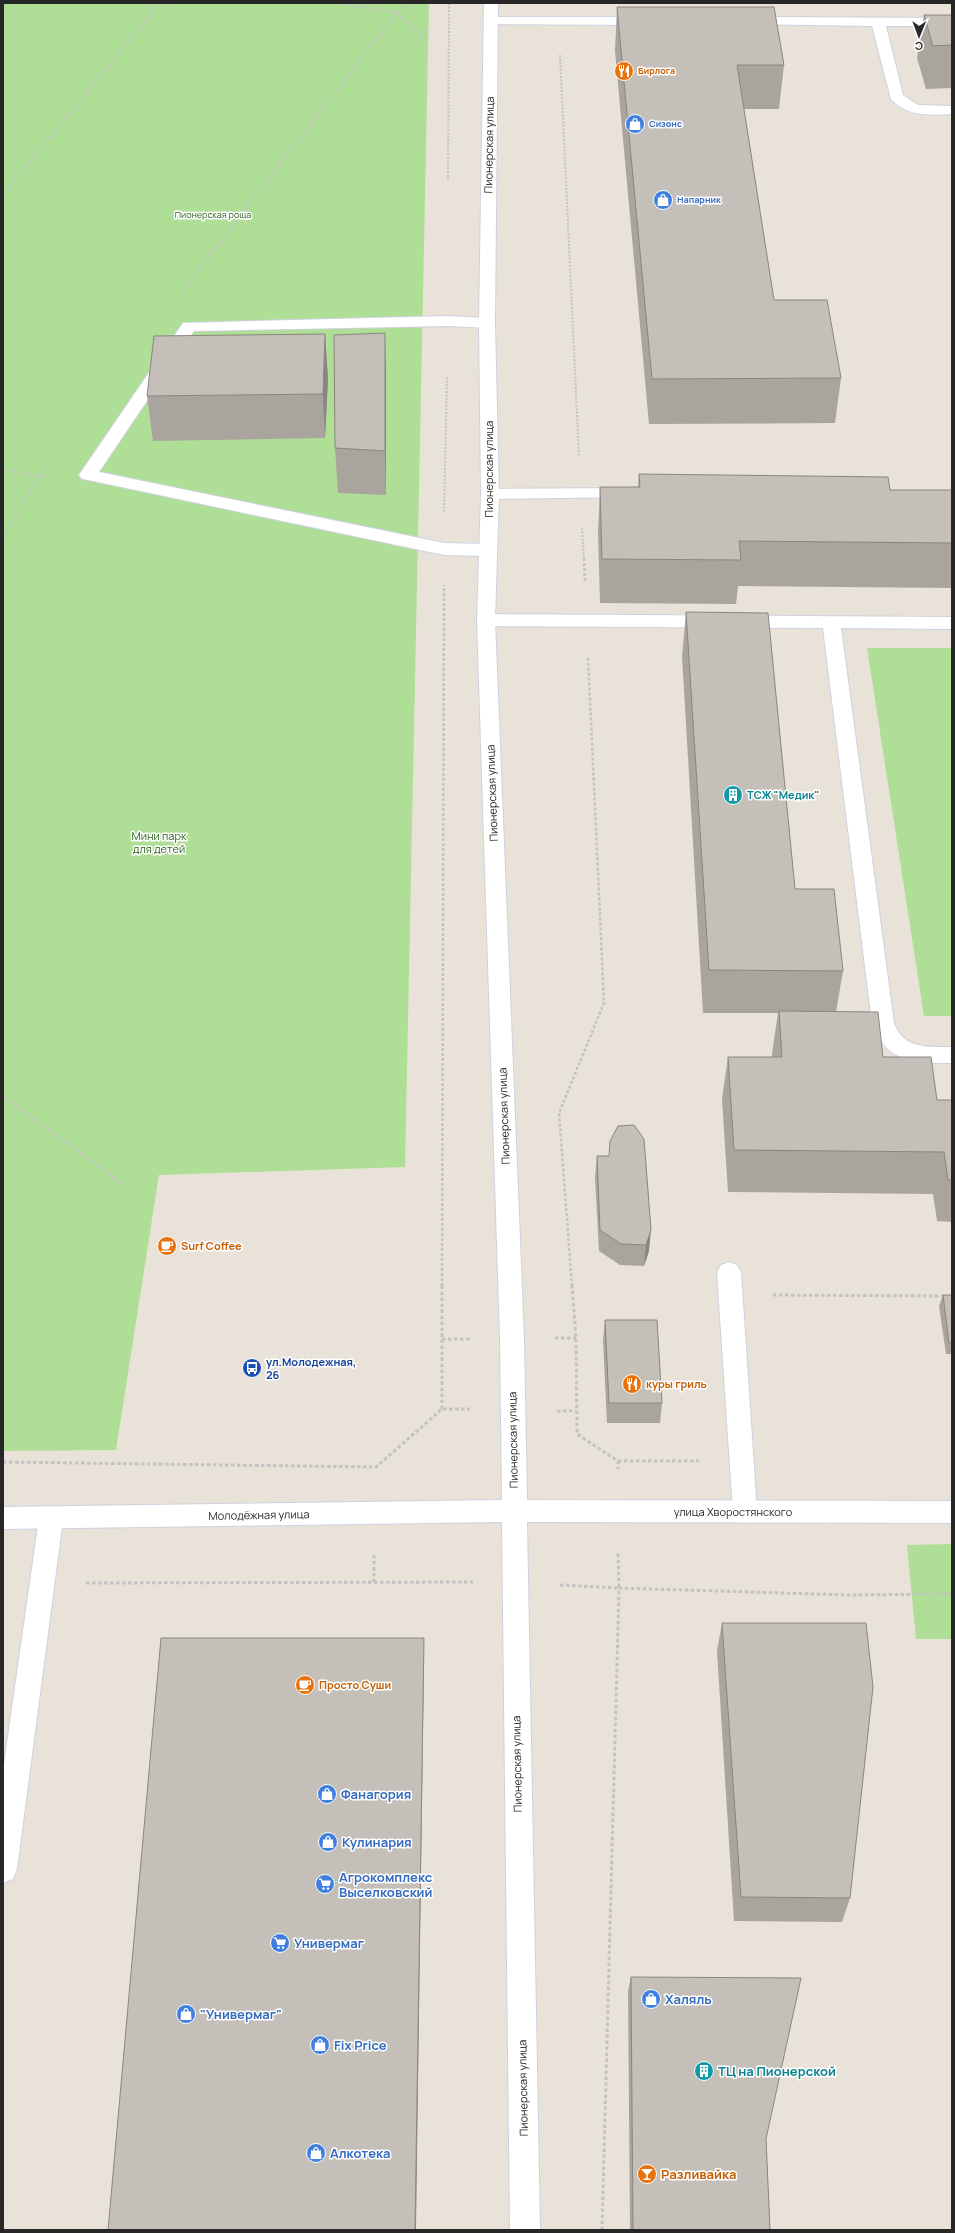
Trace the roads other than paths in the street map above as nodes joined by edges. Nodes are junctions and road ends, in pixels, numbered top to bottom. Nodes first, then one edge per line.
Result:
1 (490, 12) edge
2 (660, 21) edge
3 (730, 21) edge
4 (878, 22) junction
5 (952, 22) edge
6 (952, 110) edge
7 (487, 323) junction
8 (644, 493) edge
9 (490, 494) junction
10 (487, 550) junction
11 (486, 620) junction
12 (831, 622) junction
13 (952, 623) edge
14 (952, 1055) edge
15 (730, 1283) road end
16 (514, 1511) junction
17 (745, 1512) junction
18 (952, 1512) edge
19 (3, 1518) edge
20 (51, 1519) junction
21 (3, 1869) edge
22 (525, 2230) edge

1 - 2 street
1 - 7 street, Пионерская улица
3 - 4 street
4 - 5 street
4 - 6 street
7 - 9 street, Пионерская улица
7 - 10 street
8 - 9 street
9 - 10 street, Пионерская улица
10 - 11 street, Пионерская улица
11 - 12 street
11 - 16 street, Пионерская улица
12 - 13 street
12 - 14 street
15 - 17 street
16 - 17 street, улица Хворостянского
16 - 20 street, Молодёжная улица
16 - 22 street, Пионерская улица
17 - 18 street, улица Хворостянского
19 - 20 street, Молодёжная улица
20 - 21 street

